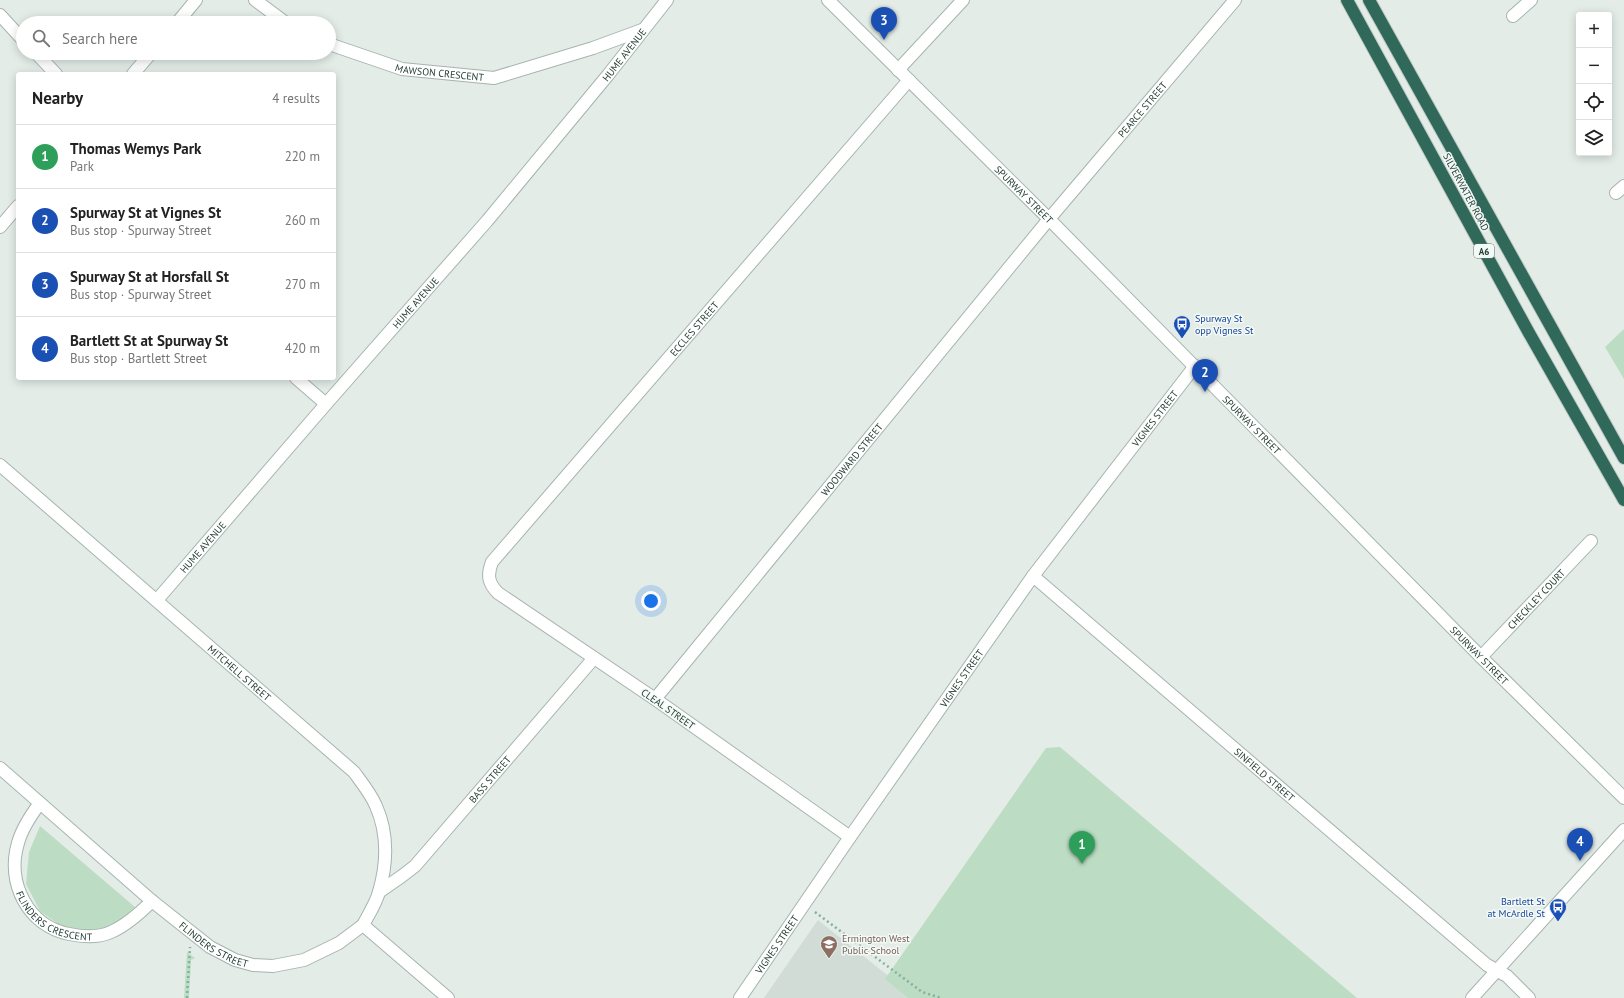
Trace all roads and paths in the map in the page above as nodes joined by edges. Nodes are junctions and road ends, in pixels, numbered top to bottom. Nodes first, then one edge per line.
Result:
1 (196, 0) edge
2 (256, 0) edge
3 (667, 0) edge
4 (828, 0) edge
5 (963, 0) edge
6 (1235, 0) edge
7 (1347, 0) edge
8 (1369, 0) edge
9 (1532, 0) edge
10 (0, 16) edge
11 (183, 16) edge
12 (277, 16) edge
13 (1514, 16) dead end
14 (642, 30) junction
15 (16, 33) edge
16 (336, 46) edge
17 (43, 60) edge
18 (145, 60) edge
19 (898, 70) junction
20 (54, 72) edge
21 (135, 72) edge
22 (909, 80) junction
23 (16, 208) edge
24 (1049, 219) junction
25 (0, 227) edge
26 (1195, 366) junction
27 (298, 380) edge
28 (326, 404) junction
29 (1624, 458) edge
30 (0, 466) edge
31 (1624, 500) edge
32 (1591, 541) dead end
33 (1033, 576) junction
34 (489, 580) joint
35 (157, 600) junction
36 (1481, 657) junction
37 (594, 658) junction
38 (655, 699) junction
39 (0, 768) edge
40 (1624, 798) edge
41 (40, 803) junction
42 (1624, 830) edge
43 (850, 837) junction
44 (379, 892) junction
45 (152, 901) junction
46 (804, 904) junction
47 (363, 925) junction
48 (189, 951) dead end
49 (1497, 970) junction
50 (187, 998) edge
51 (448, 998) edge
52 (740, 998) edge
53 (941, 998) edge
54 (1472, 998) edge
55 (1529, 998) edge

1 - 11 street
2 - 12 street
3 - 14 street, HUME AVENUE
4 - 19 street, SPURWAY STREET
5 - 19 street
6 - 24 street, PEARCE STREET
7 - 31 highway, SILVERWATER ROAD / A6
8 - 29 highway, SILVERWATER ROAD / A6
9 - 13 street
10 - 15 street
14 - 16 street, MAWSON CRESCENT
14 - 28 street, HUME AVENUE
17 - 20 street
18 - 21 street
19 - 22 street, SPURWAY STREET
22 - 24 street, SPURWAY STREET
22 - 34 street, ECCLES STREET
23 - 25 street
24 - 26 street, SPURWAY STREET
24 - 38 street, WOODWARD STREET
26 - 33 street, VIGNES STREET
26 - 36 street, SPURWAY STREET
27 - 28 street
28 - 35 street, HUME AVENUE
30 - 35 street, MITCHELL STREET
32 - 36 street, CHECKLEY COURT
33 - 43 street, VIGNES STREET
33 - 49 street, SINFIELD STREET
34 - 37 street, CLEAL STREET
35 - 44 street, MITCHELL STREET
36 - 40 street, SPURWAY STREET
37 - 38 street, CLEAL STREET
37 - 44 street, BASS STREET
38 - 43 street, CLEAL STREET
39 - 41 street, FLINDERS STREET
41 - 45 street, FLINDERS STREET
41 - 45 street, FLINDERS CRESCENT
42 - 49 street
43 - 46 street, VIGNES STREET
44 - 47 street, MITCHELL STREET
45 - 47 street, FLINDERS STREET
46 - 52 street, VIGNES STREET
46 - 53 path
47 - 51 street
48 - 50 path
49 - 54 street
49 - 55 street, SINFIELD STREET

